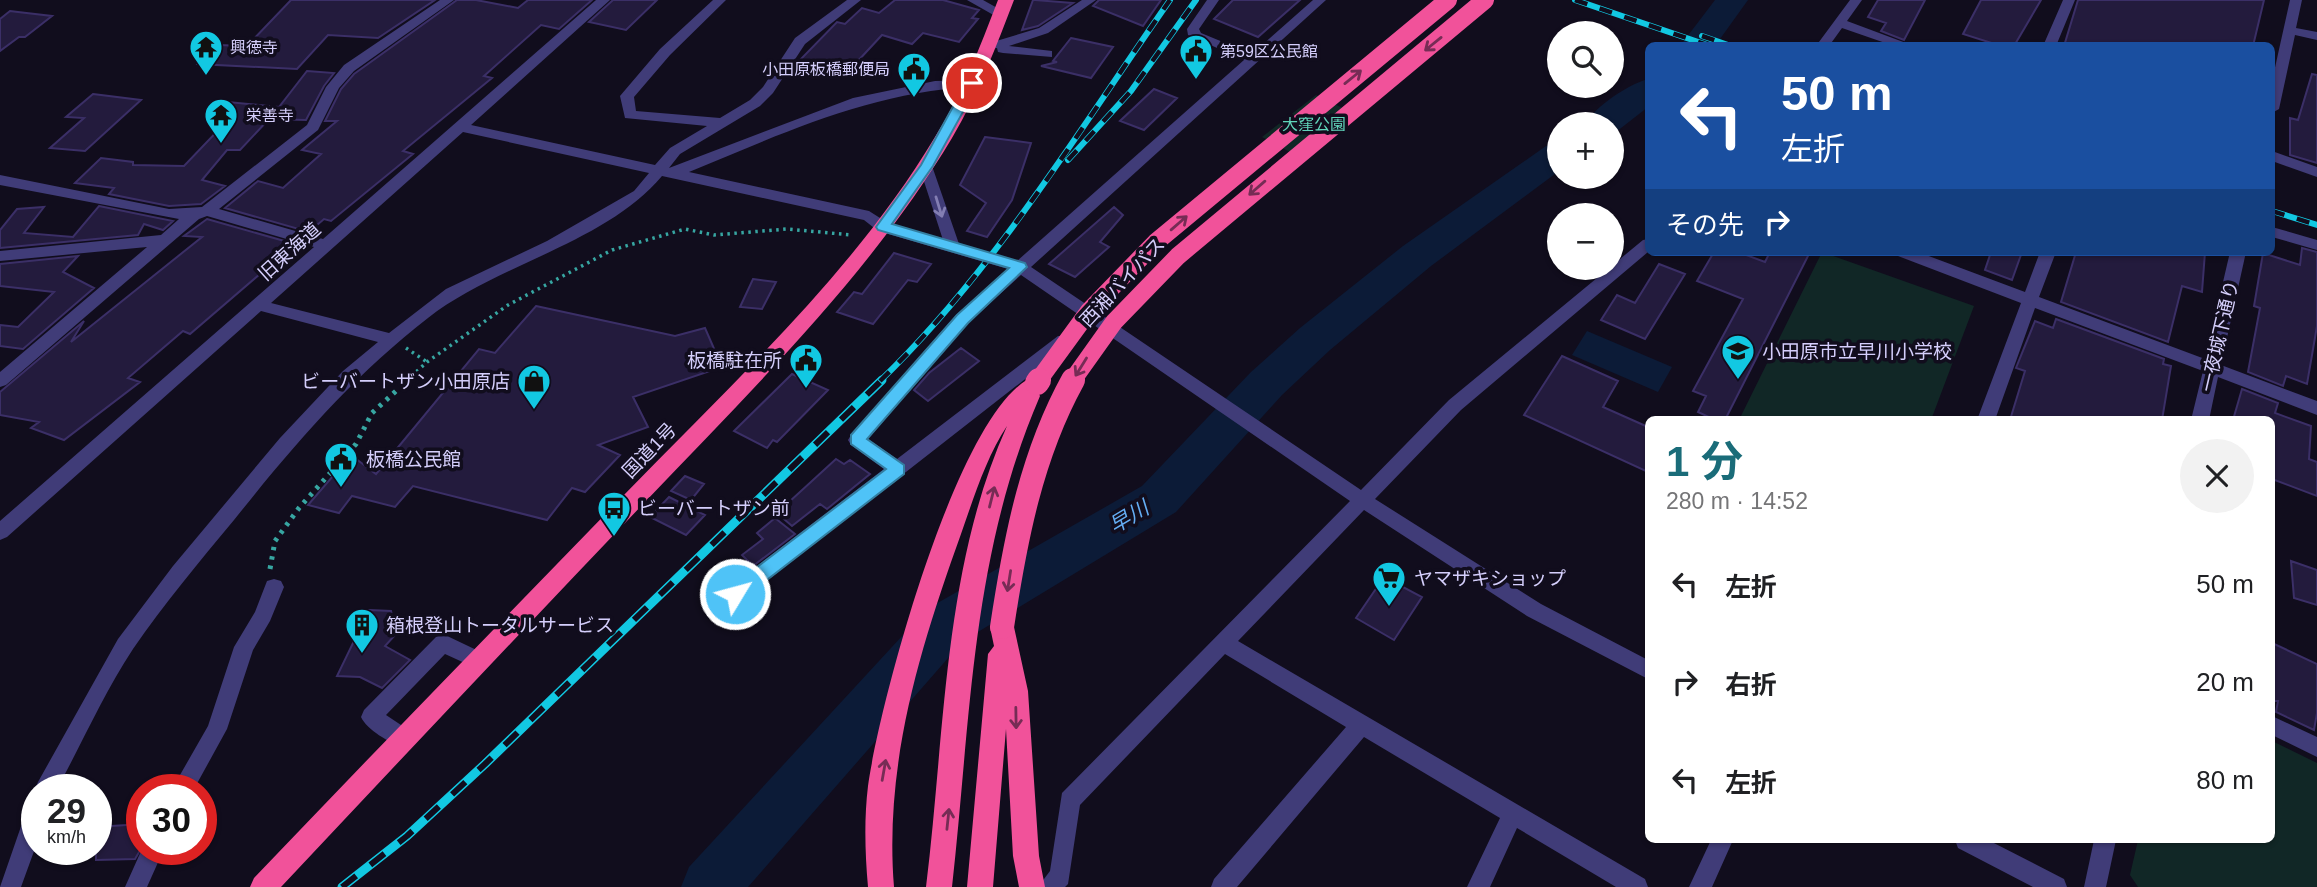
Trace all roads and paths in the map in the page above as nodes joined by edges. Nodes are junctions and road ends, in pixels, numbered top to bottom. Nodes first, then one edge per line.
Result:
1 (448, 0) edge
2 (604, 0) edge
3 (720, 0) edge
4 (855, 0) edge
5 (973, 0) edge
6 (1090, 0) edge
7 (1213, 0) edge
8 (1320, 0) edge
9 (1448, 0) edge
10 (1485, 0) edge
11 (1856, 0) edge
12 (2069, 0) edge
13 (2296, 0) edge
14 (1004, 7) edge
15 (1839, 23) junction
16 (2290, 30) junction
17 (2317, 36) edge
18 (1825, 42) edge
19 (1896, 42) edge
20 (2051, 42) edge
21 (990, 44) junction
22 (1047, 54) dead end
23 (1253, 59) junction
24 (972, 83) junction
25 (2275, 96) edge
26 (725, 122) junction
27 (459, 127) junction
28 (2275, 157) edge
29 (926, 166) junction
30 (2317, 172) edge
31 (663, 173) junction
32 (0, 180) edge
33 (200, 213) junction
34 (883, 227) junction
35 (2275, 233) edge
36 (853, 235) dead end
37 (166, 240) junction
38 (325, 245) junction
39 (2317, 245) edge
40 (1645, 247) edge
41 (953, 248) junction
42 (0, 256) edge
43 (1914, 256) edge
44 (2046, 256) edge
45 (2237, 256) edge
46 (1020, 267) junction
47 (2030, 300) junction
48 (258, 305) junction
49 (1093, 317) junction
50 (390, 339) junction
51 (2211, 368) junction
52 (0, 381) edge
53 (1037, 383) junction
54 (2317, 408) edge
55 (1987, 416) edge
56 (2201, 416) edge
57 (898, 469) junction
58 (1362, 499) junction
59 (0, 532) edge
60 (274, 587) joint
61 (735, 594) dead end
62 (1003, 627) junction
63 (1223, 643) junction
64 (480, 661) junction
65 (1645, 668) edge
66 (1361, 725) junction
67 (2275, 726) edge
68 (403, 738) junction
69 (2317, 747) edge
70 (54, 774) edge
71 (192, 774) edge
72 (1513, 813) junction
73 (1721, 843) edge
74 (1972, 843) edge
75 (2104, 843) edge
76 (21, 856) edge
77 (146, 865) edge
78 (10, 887) edge
79 (136, 887) edge
80 (263, 887) edge
81 (881, 887) edge
82 (939, 887) edge
83 (980, 887) edge
84 (1032, 887) edge
85 (1049, 887) edge
86 (1222, 887) edge
87 (1478, 887) edge
88 (1637, 887) edge
89 (1700, 887) edge
90 (2056, 887) edge
91 (2095, 887) edge

1 - 33 street
2 - 27 street, 旧東海道
3 - 26 street
4 - 26 street
5 - 14 street
6 - 21 street
7 - 23 street
8 - 23 street
53 -> 9 highway, 西湘バイパス, bridge
10 -> 62 highway, 西湘バイパス, bridge
11 - 15 street
12 - 20 street
13 - 16 street
14 - 21 highway, 国道1号
15 - 18 street
15 - 19 street
16 - 17 street
16 - 25 street
21 - 22 street
21 - 24 highway, 国道1号
23 - 46 street
24 - 29 highway, 国道1号
24 - 31 street
26 - 31 street
27 - 31 street
27 - 38 street, 旧東海道
28 - 30 street
29 - 34 highway, 国道1号
29 -> 41 street
31 - 34 street
31 - 50 street
32 - 33 street
33 - 37 street
33 - 38 street
34 - 41 street
34 - 64 highway, 国道1号
35 - 39 street
36 - 60 path
37 - 42 street
37 - 52 street
38 - 48 street, 旧東海道
40 - 58 street
41 - 46 street
43 - 47 street
44 - 47 street
45 - 51 street, 一夜城下通り
46 - 49 street
46 - 57 street
47 - 51 street
47 - 55 street
48 - 50 street
48 - 59 street, 旧東海道
49 - 57 street
49 - 58 street
50 - 70 street
51 - 54 street
51 - 56 street, 一夜城下通り
81 -> 53 highway
82 -> 53 highway, 西湘バイパス
57 - 61 street
58 - 63 street
58 - 65 street
60 - 71 street
62 - 83 highway, 西湘バイパス
62 -> 84 highway
63 - 66 street
63 - 85 street
64 - 68 highway, 国道1号
64 - 68 street
66 - 72 street
66 - 86 street
67 - 69 street
68 - 80 highway, 国道1号
72 - 87 street
72 - 88 street
73 - 89 street
74 - 90 street
75 - 91 street
76 - 78 street
77 - 79 street

